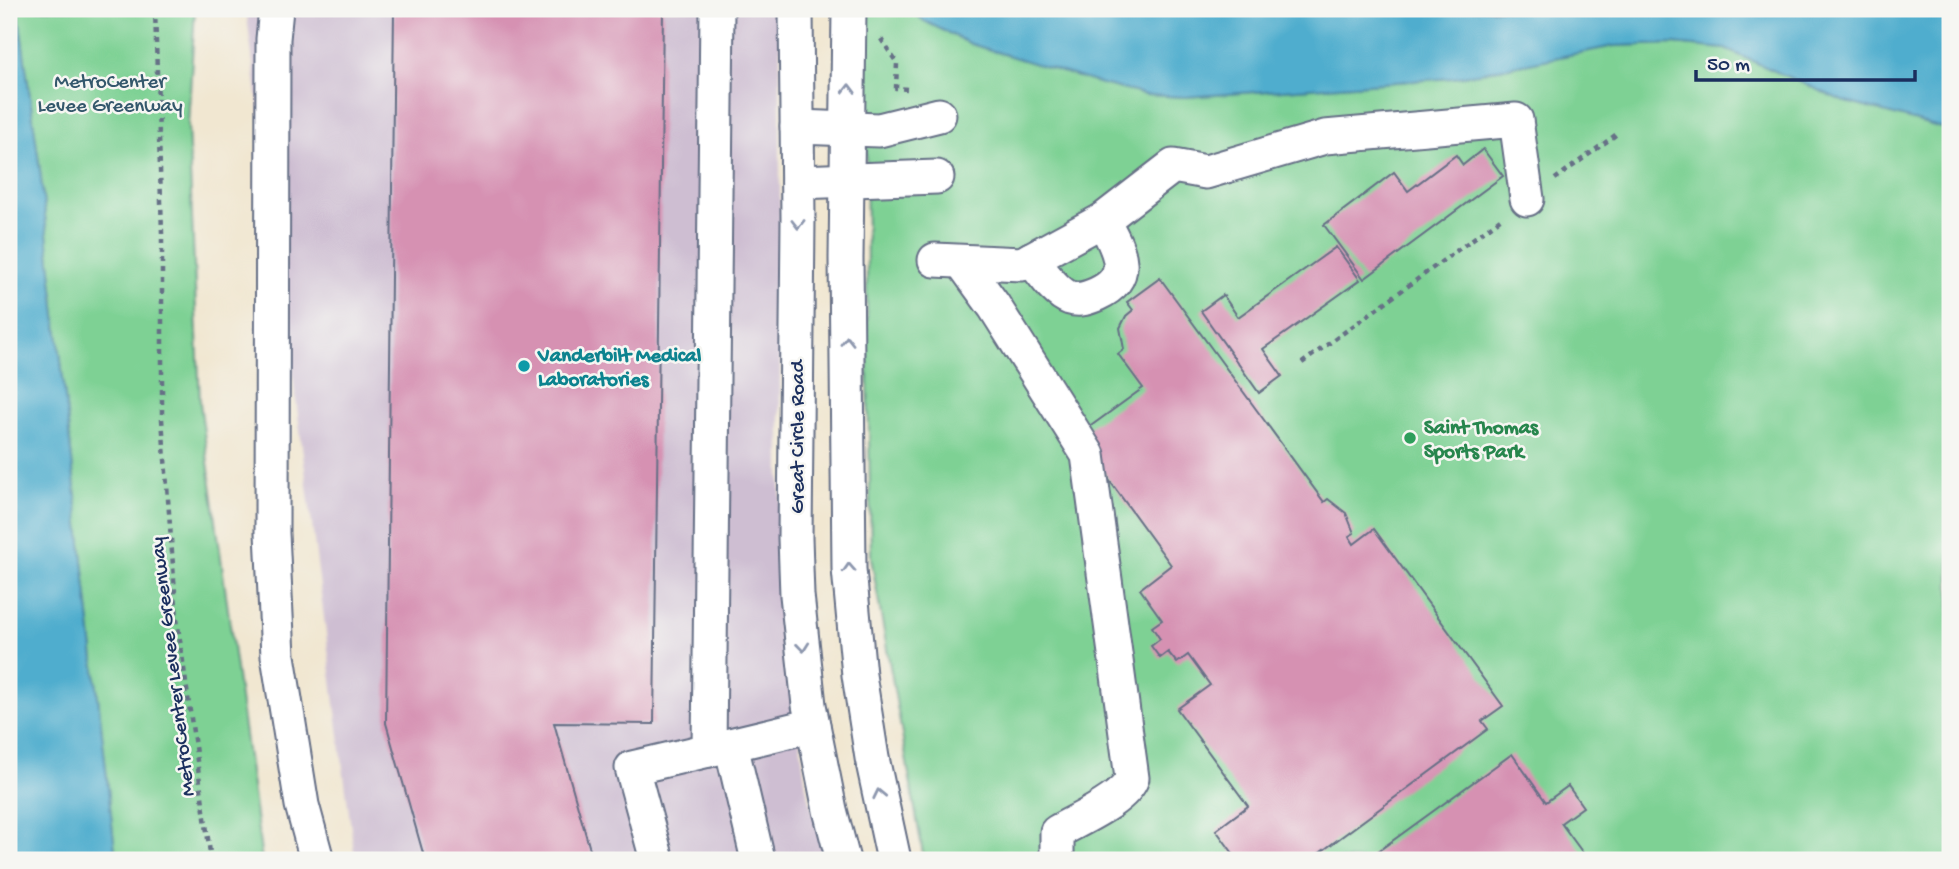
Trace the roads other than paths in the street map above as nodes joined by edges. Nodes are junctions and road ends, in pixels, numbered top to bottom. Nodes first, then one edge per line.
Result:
1 (276, 9) edge
2 (717, 9) edge
3 (796, 9) edge
4 (849, 9) edge
5 (939, 115) road end
6 (797, 127) junction
7 (848, 128) junction
8 (937, 177) dead end
9 (847, 180) junction
10 (797, 181) junction
11 (1527, 200) road end
12 (1103, 220) junction
13 (1031, 259) junction
14 (813, 725) junction
15 (720, 747) junction
16 (317, 860) edge
17 (657, 860) edge
18 (758, 860) edge
19 (844, 860) edge
20 (894, 860) edge
21 (1057, 860) edge

1 - 16 street
2 - 15 street
3 - 6 street, Great Circle Road
7 -> 4 street
5 - 7 street
6 - 7 street
6 - 10 street, Great Circle Road
7 - 9 street
8 - 9 street
9 - 10 street
20 -> 9 street
10 -> 14 street, Great Circle Road
11 - 12 street
12 - 13 street
12 - 13 street
13 - 21 street
14 - 15 street
14 - 19 street, Great Circle Road
15 - 17 street
15 - 18 street

